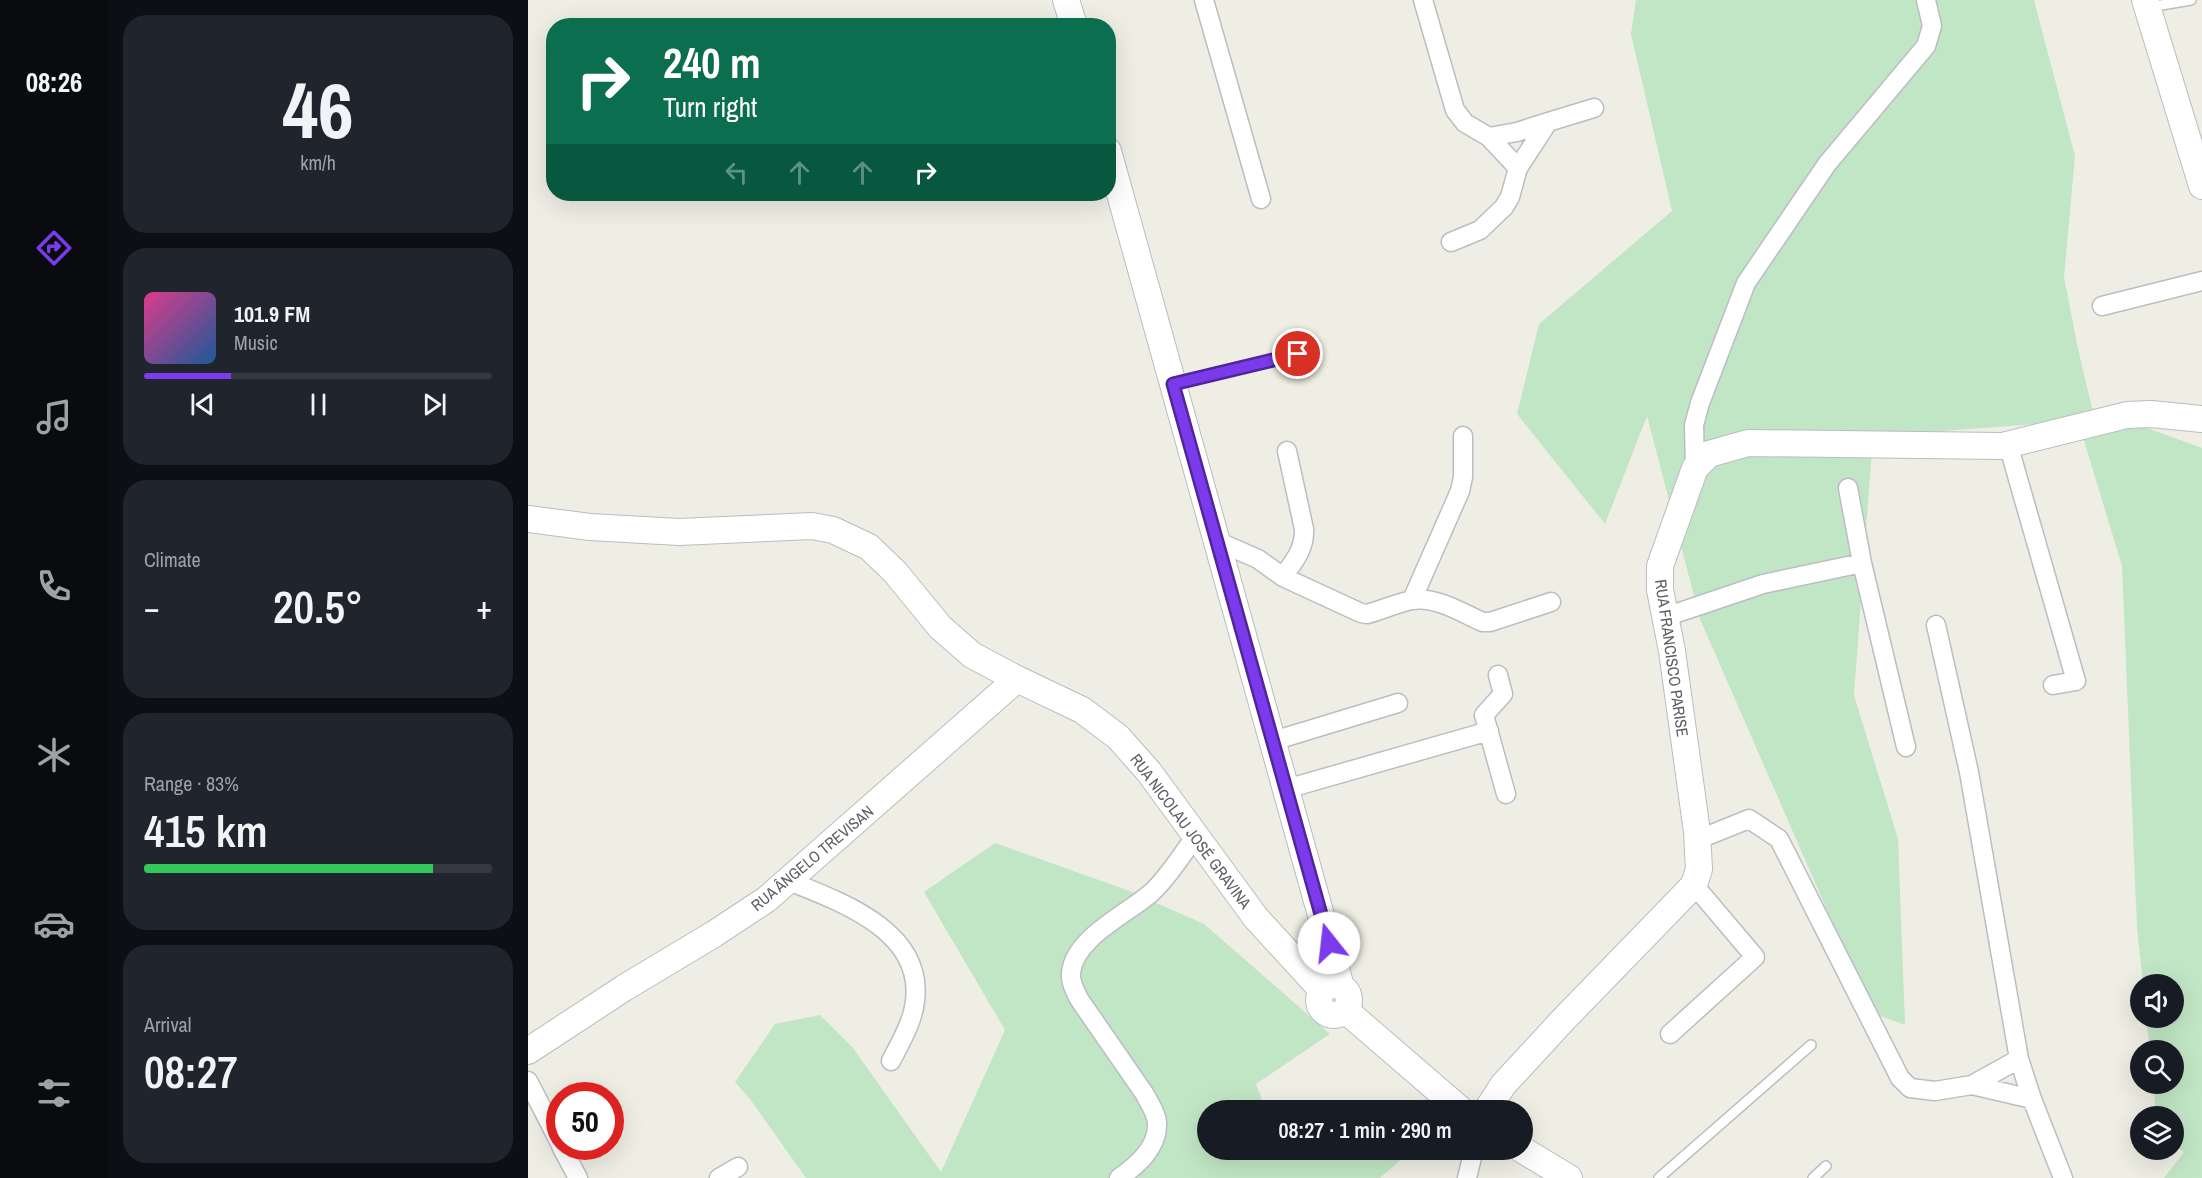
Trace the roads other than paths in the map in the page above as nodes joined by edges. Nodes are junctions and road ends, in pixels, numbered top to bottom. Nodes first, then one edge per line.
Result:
1 (1066, 0) edge
2 (1204, 0) edge
3 (1423, 0) edge
4 (1926, 0) edge
5 (2191, 0) edge
6 (2146, 4) edge
7 (1072, 18) edge
8 (1594, 108) dead end
9 (1548, 123) junction
10 (1489, 137) junction
11 (1518, 168) junction
12 (1116, 180) edge
13 (2202, 186) edge
14 (1261, 200) dead end
15 (1451, 242) dead end
16 (2202, 281) edge
17 (2102, 306) dead end
18 (1298, 354) dead end
19 (1173, 384) junction
20 (2202, 419) edge
21 (1463, 436) dead end
22 (2008, 444) junction
23 (1287, 451) dead end
24 (1695, 468) junction
25 (1848, 488) dead end
26 (528, 519) edge
27 (1217, 541) junction
28 (1862, 563) junction
29 (1283, 577) junction
30 (1412, 600) junction
31 (1551, 603) dead end
32 (1665, 617) junction
33 (1936, 625) dead end
34 (1498, 675) dead end
35 (1017, 679) junction
36 (2053, 685) dead end
37 (1398, 703) dead end
38 (1489, 731) junction
39 (1273, 741) junction
40 (1906, 747) dead end
41 (1286, 789) junction
42 (1506, 794) dead end
43 (1196, 836) junction
44 (1697, 840) junction
45 (789, 881) junction
46 (1694, 885) junction
47 (1336, 996) junction
48 (1670, 1034) dead end
49 (1811, 1045) dead end
50 (528, 1052) edge
51 (2019, 1059) junction
52 (891, 1061) dead end
53 (528, 1081) edge
54 (1972, 1085) junction
55 (2032, 1099) junction
56 (1450, 1100) edge
57 (1493, 1100) edge
58 (546, 1116) edge
59 (1533, 1156) edge
60 (568, 1160) edge
61 (1471, 1160) edge
62 (1826, 1166) dead end
63 (738, 1167) dead end
64 (578, 1178) edge
65 (718, 1178) edge
66 (1119, 1178) edge
67 (1467, 1178) edge
68 (1569, 1178) edge
69 (1659, 1178) edge
70 (1813, 1178) edge
71 (2064, 1178) edge

1 - 7 main road
2 - 14 street
3 - 10 street
4 - 24 street
5 - 6 lane
6 - 13 main road
8 - 9 street
9 - 10 street
9 - 11 street
10 - 11 street
11 - 15 street
12 - 19 main road
16 - 17 street
18 - 19 lane
19 - 27 main road
20 - 22 main road
21 - 30 street
22 - 24 main road
22 - 36 street
23 - 29 street
24 - 32 main road, RUA FRANCISCO PARISE
25 - 28 street
26 - 35 main road, RUA NICOLAU JOSÉ GRAVINA
27 - 29 street
27 - 39 main road
28 - 32 street
28 - 40 street
29 - 30 street
30 - 31 street
32 - 44 main road, RUA FRANCISCO PARISE
33 - 51 street
34 - 38 street
35 - 43 main road, RUA NICOLAU JOSÉ GRAVINA
35 - 45 main road, RUA ÂNGELO TREVISAN
37 - 39 street
38 - 41 street
38 - 42 street
39 - 41 main road
41 - 47 main road
43 - 47 main road, RUA NICOLAU JOSÉ GRAVINA
43 - 66 street
44 - 46 main road, RUA FRANCISCO PARISE
44 - 54 street
45 - 50 main road, RUA ÂNGELO TREVISAN
45 - 52 street
46 - 48 street
46 - 57 main road
47 - 56 main road, RUA NICOLAU JOSÉ GRAVINA
49 - 69 lane
51 - 54 street
51 - 55 street
53 - 58 street
54 - 55 street
55 - 71 street
59 - 68 main road
60 - 64 street
61 - 67 street
62 - 70 lane
63 - 65 street

